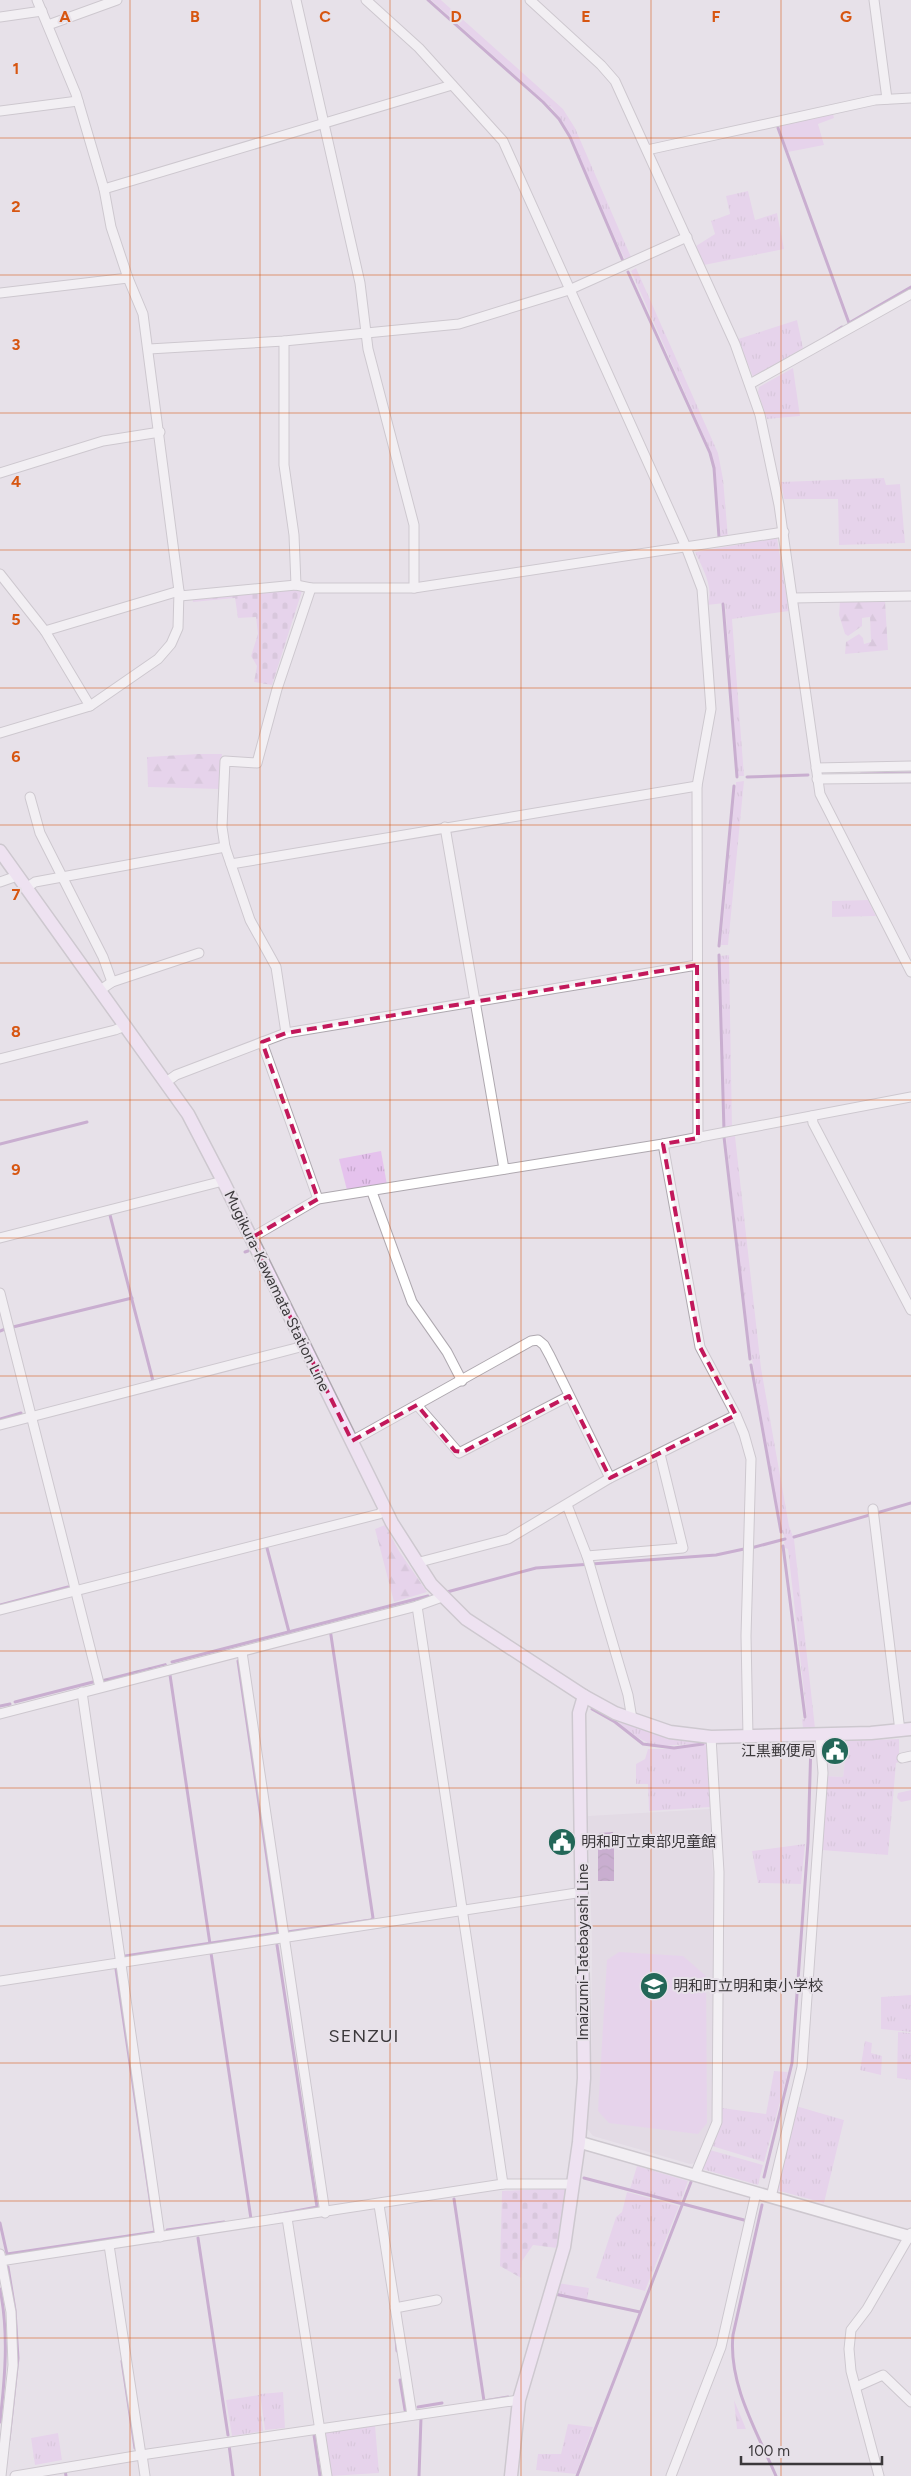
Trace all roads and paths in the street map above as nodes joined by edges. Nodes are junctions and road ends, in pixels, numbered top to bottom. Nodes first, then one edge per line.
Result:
1 (37, 0) edge
2 (117, 0) edge
3 (296, 0) edge
4 (366, 0) edge
5 (531, 0) edge
6 (874, 0) edge
7 (42, 10) junction
8 (0, 17) edge
9 (48, 25) junction
10 (452, 85) junction
11 (911, 98) edge
12 (887, 99) junction
13 (78, 101) junction
14 (0, 111) edge
15 (324, 124) junction
16 (647, 150) junction
17 (104, 188) junction
18 (686, 237) junction
19 (128, 278) junction
20 (569, 290) junction
21 (0, 293) edge
22 (911, 294) edge
23 (366, 333) junction
24 (284, 341) junction
25 (149, 349) junction
26 (750, 384) junction
27 (160, 432) junction
28 (0, 473) edge
29 (784, 532) junction
30 (686, 547) junction
31 (0, 574) edge
32 (296, 585) junction
33 (311, 588) junction
34 (414, 588) junction
35 (180, 593) junction
36 (911, 596) edge
37 (793, 598) junction
38 (45, 631) junction
39 (90, 706) junction
40 (0, 733) edge
41 (911, 766) edge
42 (816, 768) junction
43 (911, 778) edge
44 (817, 779) junction
45 (697, 786) junction
46 (30, 798) dead end
47 (445, 827) junction
48 (225, 847) junction
49 (0, 851) edge
50 (231, 864) junction
51 (17, 876) junction
52 (62, 878) junction
53 (0, 882) edge
54 (26, 888) junction
55 (199, 953) dead end
56 (697, 965) junction
57 (911, 972) edge
58 (112, 982) junction
59 (100, 991) junction
60 (476, 1001) junction
61 (125, 1026) junction
62 (286, 1033) junction
63 (262, 1042) junction
64 (0, 1059) edge
65 (165, 1082) junction
66 (911, 1097) edge
67 (812, 1116) junction
68 (698, 1138) junction
69 (663, 1144) junction
70 (504, 1169) junction
71 (224, 1182) junction
72 (372, 1192) junction
73 (318, 1199) junction
74 (0, 1238) edge
75 (251, 1238) junction
76 (0, 1294) edge
77 (911, 1310) edge
78 (304, 1346) junction
79 (462, 1381) junction
80 (570, 1396) junction
81 (418, 1405) junction
82 (736, 1415) junction
83 (31, 1417) junction
84 (0, 1425) edge
85 (352, 1441) junction
86 (660, 1454) junction
87 (610, 1478) junction
88 (567, 1505) junction
89 (873, 1509) dead end
90 (385, 1510) junction
91 (587, 1556) junction
92 (416, 1563) junction
93 (74, 1591) junction
94 (442, 1597) junction
95 (417, 1606) junction
96 (0, 1610) edge
97 (242, 1652) junction
98 (100, 1687) junction
99 (82, 1692) junction
100 (584, 1696) junction
101 (0, 1714) edge
102 (632, 1719) junction
103 (906, 1730) edge
104 (820, 1734) junction
105 (748, 1736) junction
106 (711, 1737) junction
107 (583, 1892) junction
108 (461, 1911) junction
109 (283, 1938) junction
110 (120, 1963) junction
111 (0, 1981) edge
112 (579, 2142) junction
113 (695, 2175) junction
114 (503, 2184) junction
115 (573, 2184) junction
116 (756, 2193) junction
117 (771, 2197) junction
118 (379, 2205) junction
119 (325, 2213) junction
120 (287, 2218) junction
121 (911, 2235) edge
122 (160, 2238) junction
123 (109, 2245) junction
124 (0, 2259) edge
125 (437, 2300) dead end
126 (395, 2308) junction
127 (856, 2387) junction
128 (520, 2400) junction
129 (911, 2402) edge
130 (412, 2415) junction
131 (320, 2428) junction
132 (141, 2455) junction
133 (0, 2476) edge
134 (14, 2476) edge
135 (145, 2476) edge
136 (327, 2476) edge
137 (511, 2476) edge
138 (671, 2476) edge
139 (879, 2476) edge

1 - 7 street
2 - 9 street
3 - 15 street
4 - 10 street
5 - 16 street
6 - 12 street
7 - 8 street
7 - 9 street
9 - 13 street
10 - 15 street
10 - 20 street
11 - 12 street
12 - 16 street
13 - 14 street
13 - 17 street
15 - 17 street
15 - 23 street
16 - 18 street
17 - 19 street
18 - 20 street
18 - 26 street
19 - 21 street
19 - 25 street
20 - 23 street
20 - 30 street
22 - 26 street
23 - 24 street
23 - 34 street
24 - 25 street
24 - 32 street
25 - 27 street
26 - 29 street
27 - 28 street
27 - 35 street
29 - 30 street
29 - 37 street
30 - 34 street
30 - 45 street
31 - 38 street
32 - 33 street
32 - 35 street
33 - 34 street
33 - 48 street
35 - 38 street
35 - 39 street
36 - 37 street
37 - 42 street
38 - 39 street
39 - 40 street
41 - 42 street
42 - 44 street
43 - 44 street
44 - 57 street
45 - 47 street
45 - 56 street
46 - 52 street
47 - 50 street
47 - 60 street
48 - 50 street
48 - 52 street
49 - 51 main road, Mugikura-Kawamata Station Line
50 - 62 street
51 - 53 street
51 - 54 main road, Mugikura-Kawamata Station Line
52 - 54 street
52 - 58 street
54 - 59 main road, Mugikura-Kawamata Station Line
55 - 58 street
56 - 60 street
56 - 68 street
58 - 59 street
59 - 61 main road, Mugikura-Kawamata Station Line
60 - 62 street
60 - 70 street
61 - 64 street
61 - 65 main road, Mugikura-Kawamata Station Line
62 - 63 street
63 - 65 street
63 - 73 street
65 - 71 main road, Mugikura-Kawamata Station Line
66 - 67 street
67 - 68 street
67 - 77 street
68 - 69 street
69 - 70 street
69 - 82 street
70 - 72 street
71 - 74 street
71 - 75 main road, Mugikura-Kawamata Station Line
72 - 73 street
72 - 79 street
73 - 75 street
75 - 78 main road, Mugikura-Kawamata Station Line
76 - 83 street
78 - 83 street
78 - 85 main road, Mugikura-Kawamata Station Line
79 - 80 street
79 - 81 street
80 - 81 street
80 - 87 street
81 - 85 street
82 - 86 street
82 - 105 street
83 - 84 street
83 - 93 street
85 - 90 main road, Mugikura-Kawamata Station Line
86 - 87 street
86 - 91 street
87 - 88 street
88 - 91 street
88 - 92 street
89 - 103 street
90 - 92 main road, Mugikura-Kawamata Station Line
90 - 93 street
91 - 102 street
92 - 94 main road, Mugikura-Kawamata Station Line
93 - 96 street
93 - 98 street
94 - 95 street
94 - 100 main road, Mugikura-Kawamata Station Line
95 - 97 street
95 - 108 street
97 - 98 street
97 - 109 street
98 - 99 street
99 - 101 street
99 - 110 street
100 - 102 main road
100 - 107 main road, Imaizumi-Tatebayashi Line
102 - 106 main road
103 - 104 main road
104 - 105 main road
104 - 117 street
105 - 106 main road
106 - 113 street
107 - 108 street
107 - 112 main road, Imaizumi-Tatebayashi Line
108 - 109 street
108 - 114 street
109 - 110 street
109 - 119 street
110 - 111 street
110 - 122 street
112 - 113 street
112 - 115 main road, Imaizumi-Tatebayashi Line
113 - 116 street
114 - 115 street
114 - 118 street
115 - 128 main road, Imaizumi-Tatebayashi Line
116 - 117 street
116 - 138 street
117 - 121 street
118 - 119 street
118 - 126 street
119 - 120 street
120 - 122 street
120 - 131 street
121 - 127 street
122 - 123 street
123 - 124 street
123 - 132 street
124 - 133 street
125 - 126 street
126 - 130 street
127 - 129 street
127 - 139 street
128 - 130 street
128 - 137 main road, Imaizumi-Tatebayashi Line
130 - 131 street
131 - 132 street
131 - 136 street
132 - 134 street
132 - 135 street

